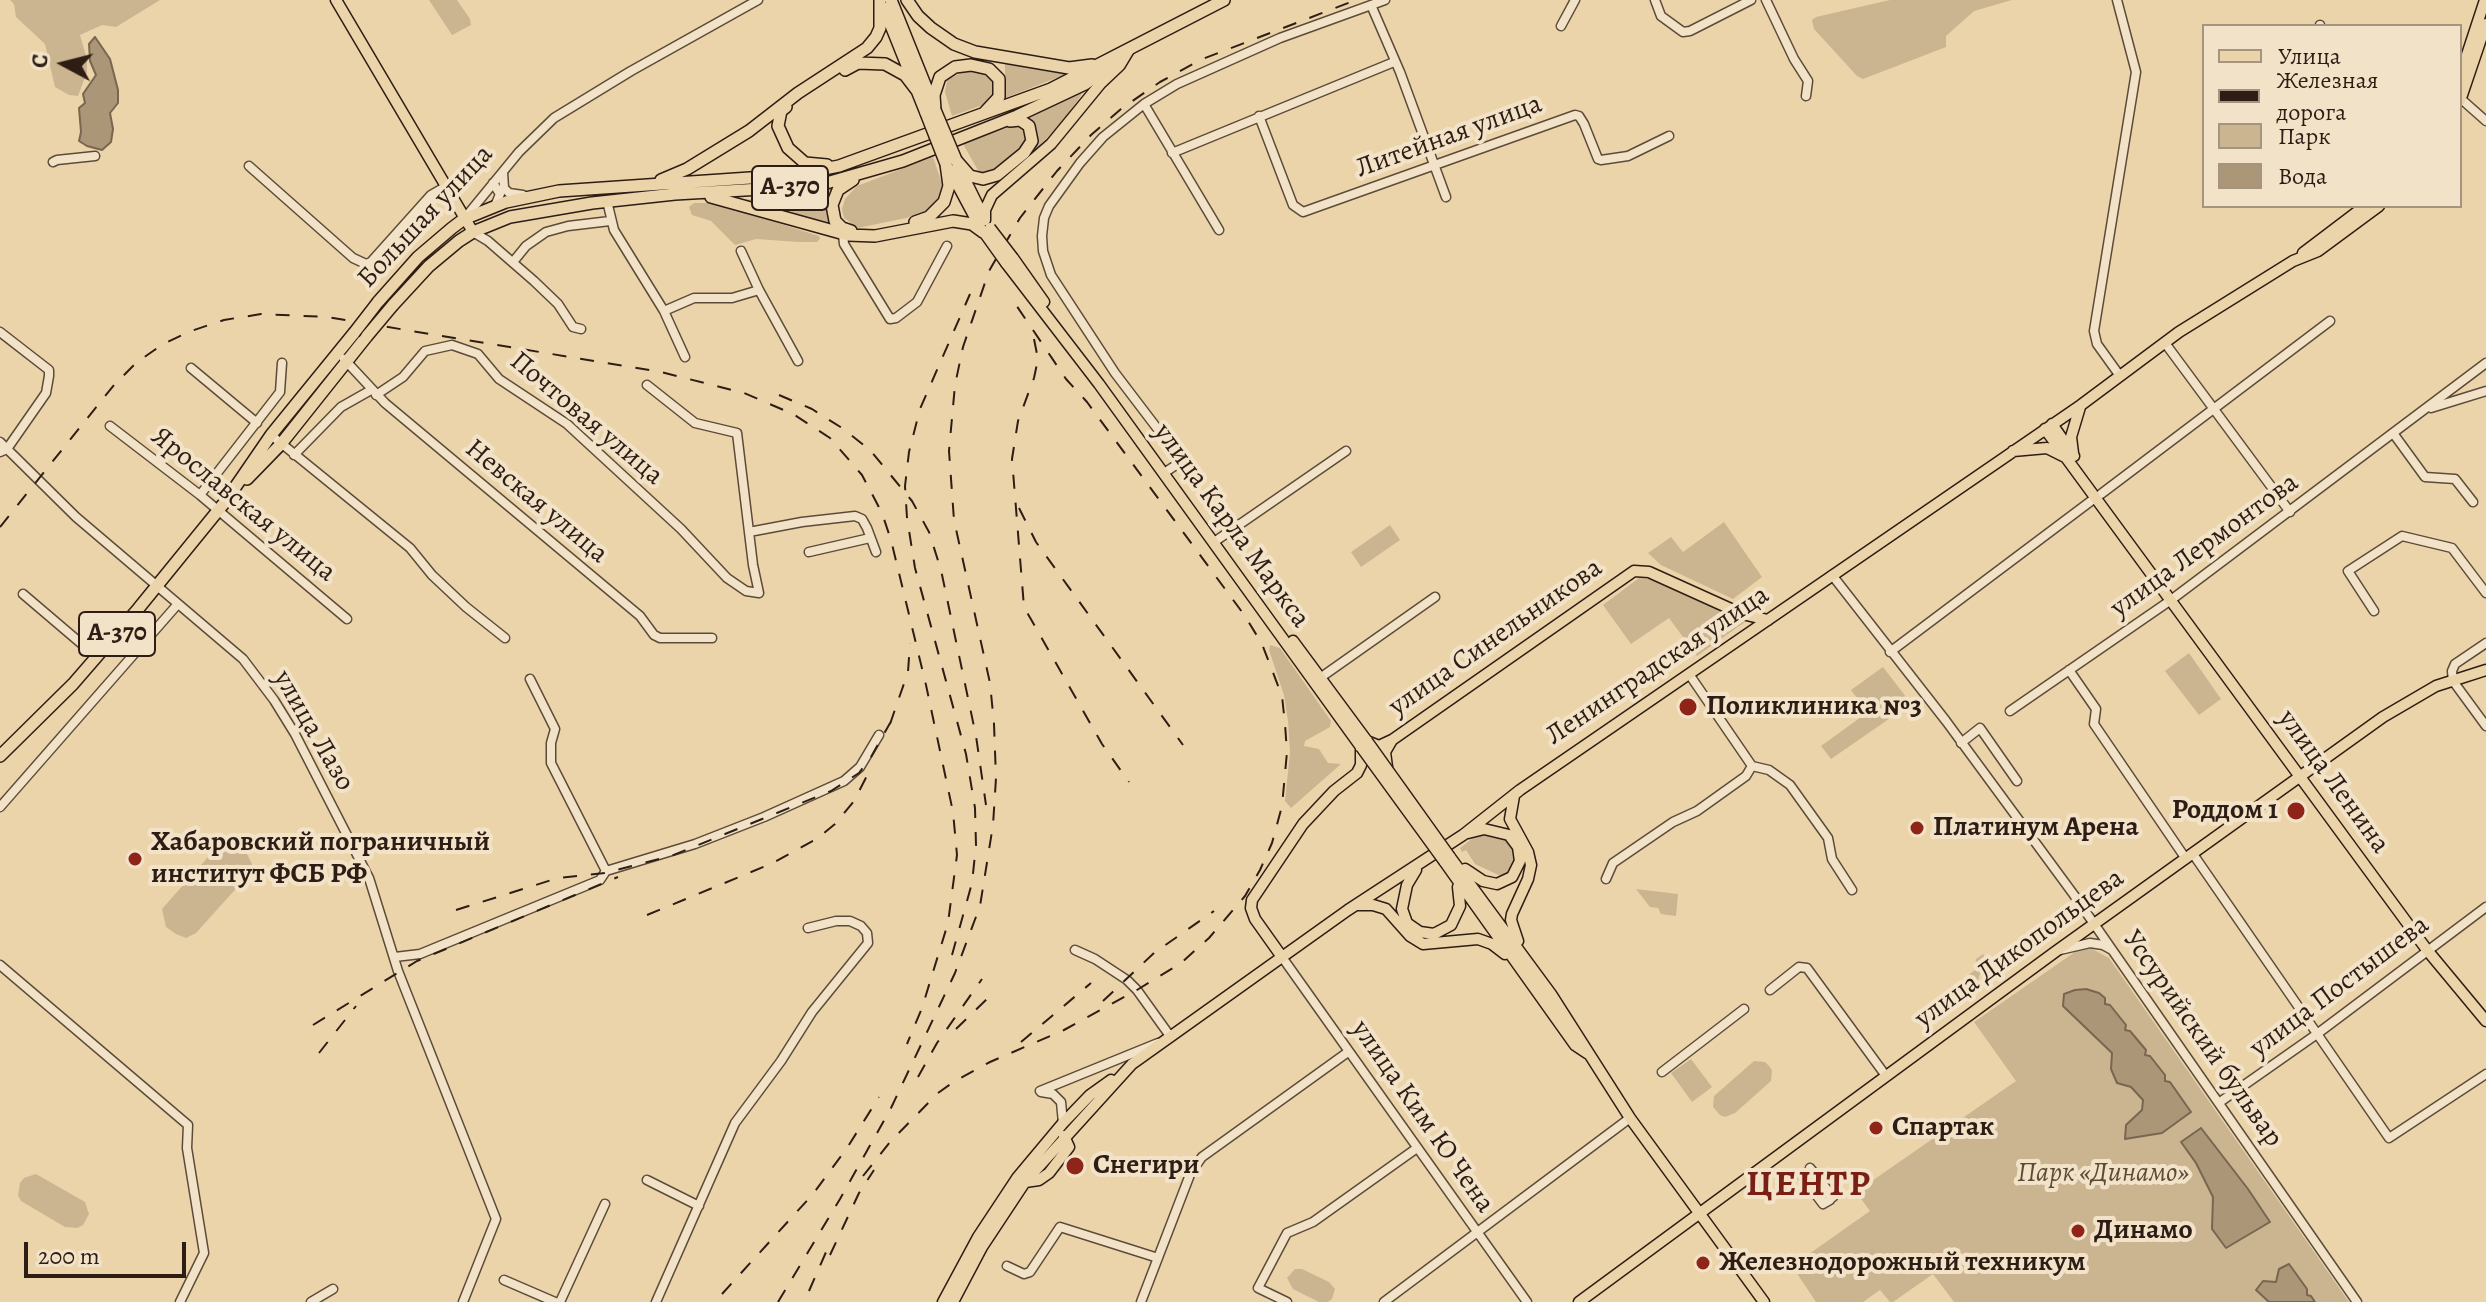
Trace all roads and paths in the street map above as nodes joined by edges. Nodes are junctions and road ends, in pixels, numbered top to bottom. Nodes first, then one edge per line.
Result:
1 (336, 0) edge
2 (758, 0) edge
3 (881, 0) edge
4 (891, 0) edge
5 (907, 0) edge
6 (1224, 0) edge
7 (1385, 0) edge
8 (1575, 0) edge
9 (1655, 0) edge
10 (1751, 0) edge
11 (1766, 0) edge
12 (2117, 0) edge
13 (2485, 0) edge
14 (1371, 5) junction
15 (2486, 24) edge
16 (1561, 26) dead end
17 (1129, 50) junction
18 (1394, 62) junction
19 (2462, 70) edge
20 (918, 92) junction
21 (2462, 93) edge
22 (1806, 96) dead end
23 (2462, 101) edge
24 (1144, 104) junction
25 (931, 111) junction
26 (1259, 116) junction
27 (979, 117) junction
28 (2486, 121) edge
29 (1669, 136) dead end
30 (961, 138) junction
31 (1172, 153) junction
32 (95, 156) dead end
33 (903, 161) junction
34 (53, 162) dead end
35 (951, 162) junction
36 (249, 166) dead end
37 (839, 166) junction
38 (1435, 167) junction
39 (503, 170) junction
40 (493, 183) junction
41 (645, 184) junction
42 (445, 187) junction
43 (675, 194) junction
44 (532, 195) junction
45 (1446, 197) dead end
46 (607, 201) junction
47 (495, 206) junction
48 (2364, 209) edge
49 (464, 219) junction
50 (610, 221) junction
51 (986, 229) junction
52 (1219, 230) dead end
53 (473, 232) junction
54 (843, 235) junction
55 (947, 246) dead end
56 (741, 251) dead end
57 (1010, 260) junction
58 (513, 262) junction
59 (759, 290) junction
60 (664, 311) junction
61 (2330, 321) dead end
62 (581, 329) dead end
63 (0, 332) edge
64 (2165, 343) junction
65 (337, 354) junction
66 (685, 357) dead end
67 (798, 361) dead end
68 (347, 362) junction
69 (282, 363) dead end
70 (2486, 363) edge
71 (191, 368) dead end
72 (1115, 373) junction
73 (2120, 376) junction
74 (1102, 381) junction
75 (647, 385) dead end
76 (2486, 391) edge
77 (374, 392) junction
78 (2081, 405) junction
79 (2214, 409) junction
80 (2422, 411) junction
81 (257, 423) junction
82 (110, 426) dead end
83 (2049, 426) junction
84 (2393, 433) junction
85 (271, 435) junction
86 (281, 444) junction
87 (2, 447) edge
88 (1346, 451) dead end
89 (2010, 451) junction
90 (294, 455) junction
91 (2071, 457) junction
92 (1167, 471) junction
93 (200, 495) junction
94 (2098, 496) junction
95 (2473, 502) dead end
96 (221, 506) junction
97 (2290, 512) junction
98 (749, 532) junction
99 (870, 538) junction
100 (1217, 540) junction
101 (809, 552) dead end
102 (876, 552) dead end
103 (1832, 575) junction
104 (157, 586) junction
105 (2486, 593) edge
106 (23, 594) dead end
107 (1435, 597) dead end
108 (2171, 600) junction
109 (177, 605) junction
110 (2374, 611) dead end
111 (1742, 614) junction
112 (347, 619) dead end
113 (1768, 620) junction
114 (1748, 634) junction
115 (505, 638) dead end
116 (712, 638) dead end
117 (2486, 643) edge
118 (1890, 652) junction
119 (97, 657) junction
120 (2069, 670) junction
121 (2486, 670) edge
122 (1689, 674) junction
123 (1320, 678) junction
124 (530, 679) dead end
125 (2453, 681) junction
126 (2010, 711) dead end
127 (2486, 726) edge
128 (879, 735) dead end
129 (1392, 740) junction
130 (1961, 743) junction
131 (1364, 744) junction
132 (0, 756) edge
133 (1752, 766) junction
134 (1357, 773) junction
135 (1386, 773) junction
136 (2300, 776) junction
137 (2017, 781) dead end
138 (1518, 792) junction
139 (0, 807) edge
140 (1463, 835) junction
141 (1516, 837) junction
142 (2189, 857) junction
143 (1447, 859) junction
144 (1419, 865) junction
145 (606, 871) junction
146 (1606, 879) dead end
147 (1852, 890) dead end
148 (1351, 907) junction
149 (2486, 907) edge
150 (1401, 920) junction
151 (2095, 924) junction
152 (808, 928) dead end
153 (1075, 950) dead end
154 (2427, 950) junction
155 (1522, 951) junction
156 (2055, 952) junction
157 (2115, 952) junction
158 (395, 957) junction
159 (1282, 957) junction
160 (0, 965) edge
161 (1529, 982) junction
162 (1770, 990) dead end
163 (1744, 1009) dead end
164 (2486, 1021) edge
165 (2317, 1034) junction
166 (1167, 1038) junction
167 (1348, 1052) junction
168 (1587, 1053) junction
169 (1104, 1065) junction
170 (1129, 1067) junction
171 (1662, 1072) dead end
172 (2486, 1074) edge
173 (1886, 1076) junction
174 (2220, 1102) junction
175 (1630, 1118) junction
176 (1063, 1123) junction
177 (1417, 1148) junction
178 (1810, 1168) dead end
179 (1801, 1175) dead end
180 (647, 1180) dead end
181 (1820, 1181) junction
182 (1811, 1188) junction
183 (605, 1204) dead end
184 (699, 1206) junction
185 (1700, 1214) junction
186 (1477, 1233) junction
187 (1158, 1258) junction
188 (1007, 1266) dead end
189 (504, 1280) dead end
190 (333, 1289) dead end
191 (180, 1302) edge
192 (311, 1302) edge
193 (463, 1302) edge
194 (558, 1302) edge
195 (656, 1302) edge
196 (943, 1302) edge
197 (953, 1302) edge
198 (1141, 1302) edge
199 (1287, 1302) edge
200 (1384, 1302) edge
201 (1527, 1302) edge
202 (1579, 1302) edge
203 (1764, 1302) edge
204 (2357, 1302) edge

1 - 42 main road
2 - 39 street, Большая улица
3 - 20 highway
3 - 41 highway
4 - 25 highway
5 - 17 highway
6 - 17 highway, А-370
7 - 14 street
8 - 16 street
9 - 10 street
11 - 22 street
12 - 73 street
13 - 19 main road
14 - 18 street
14 - 24 street
15 - 21 main road
17 - 27 highway, А-370
17 - 30 highway, А-370
17 - 51 main road
18 - 26 street
18 - 38 street
20 - 25 highway
20 - 37 highway
23 - 28 street
24 - 31 street
24 - 72 street
25 - 27 highway
25 - 35 highway, bridge
26 - 31 street
26 - 38 street, Литейная улица
27 - 37 highway, А-370
29 - 38 street, Литейная улица
30 - 33 highway, А-370
30 - 35 highway
31 - 52 street
32 - 34 street
33 - 35 highway
33 - 43 highway, А-370
35 - 51 main road
36 - 42 street
37 - 41 highway, А-370
38 - 45 street
39 - 40 street, Большая улица
39 - 44 street
40 - 47 street
40 - 49 street, Большая улица
41 - 44 highway, А-370
42 - 49 main road
43 - 46 highway, А-370
43 - 54 highway
44 - 47 highway, А-370
46 - 50 street
46 - 53 highway, А-370
47 - 49 highway, А-370
48 - 64 main road, Ленинградская улица
49 - 53 main road
49 - 65 highway, Большая улица / А-370, bridge
50 - 58 street
50 - 60 street
51 - 54 highway
51 - 57 main road, bridge
53 - 58 street
53 - 68 highway, Большая улица / А-370, bridge
54 - 55 street
56 - 59 street
57 - 74 main road, улица Карла Маркса
57 - 131 main road, улица Карла Маркса
58 - 62 street
59 - 60 street
59 - 67 street
60 - 66 street
61 - 79 street
63 - 87 street
64 - 73 main road, Ленинградская улица
64 - 79 street
65 - 68 street, Невская улица
65 - 85 highway, Большая улица / А-370
68 - 77 street, Невская улица
68 - 86 highway, Большая улица / А-370
69 - 81 street
70 - 80 street, улица Лермонтова
71 - 81 street
72 - 74 street
72 - 92 street
73 - 78 main road, Ленинградская улица
74 - 92 main road, улица Карла Маркса
75 - 98 street
76 - 80 street, улица Лермонтова
77 - 90 street, Почтовая улица
77 - 98 street, Почтовая улица
77 - 116 street, Невская улица
78 - 83 main road, Ленинградская улица
78 - 91 main road
79 - 94 street
79 - 97 street
80 - 84 street, улица Лермонтова
81 - 93 street
82 - 93 street, Ярославская улица
83 - 89 main road, Ленинградская улица
83 - 91 main road, улица Ленина
84 - 95 street
84 - 97 street, улица Лермонтова
85 - 86 street
85 - 96 highway, Большая улица / А-370
86 - 90 street
86 - 96 highway, Большая улица / А-370
87 - 104 street, улица Лазо
88 - 100 street
89 - 91 main road
89 - 103 main road, Ленинградская улица
90 - 115 street
91 - 94 main road, улица Ленина
92 - 100 main road, улица Карла Маркса
93 - 96 street, Ярославская улица
94 - 108 main road, улица Ленина
94 - 118 street
96 - 104 highway, Большая улица / А-370
96 - 112 street, Ярославская улица
97 - 108 street, улица Лермонтова
98 - 99 street
99 - 101 street
99 - 102 street
100 - 123 main road, улица Карла Маркса
103 - 113 main road, Ленинградская улица
103 - 118 street, Уссурийский бульвар
104 - 109 street, улица Лазо
104 - 119 highway, Большая улица / А-370
105 - 110 street
106 - 119 street
107 - 123 street
108 - 120 street, улица Лермонтова
108 - 136 main road, улица Ленина
109 - 139 street
109 - 158 street, улица Лазо
111 - 113 main road, улица Синельникова
111 - 114 main road
111 - 129 main road, улица Синельникова
113 - 114 main road, Ленинградская улица
114 - 122 main road, Ленинградская улица
117 - 125 street
118 - 130 street, Уссурийский бульвар
119 - 132 highway, Большая улица / А-370
120 - 126 street, улица Лермонтова
120 - 142 street
121 - 125 main road, улица Дикопольцева
122 - 133 street
122 - 138 main road, Ленинградская улица
123 - 131 main road, улица Карла Маркса
124 - 145 street
125 - 127 street
125 - 136 main road, улица Дикопольцева
128 - 145 street
129 - 131 main road
129 - 135 main road, улица Синельникова
130 - 137 street
130 - 151 street, Уссурийский бульвар
131 - 134 main road
131 - 135 main road, улица Карла Маркса, bridge
133 - 146 street
133 - 147 street
134 - 135 main road
134 - 159 main road
135 - 143 main road, улица Карла Маркса, bridge
136 - 142 main road, улица Дикопольцева
136 - 154 main road, улица Ленина
138 - 140 main road, Ленинградская улица
138 - 141 main road
140 - 141 main road
140 - 144 main road, Ленинградская улица
141 - 143 main road
141 - 155 main road
142 - 151 main road, улица Дикопольцева
142 - 165 street
143 - 150 main road
143 - 155 main road, улица Карла Маркса
143 - 161 main road, улица Карла Маркса
144 - 148 main road, Ленинградская улица
144 - 150 main road
145 - 158 street
148 - 150 main road
148 - 159 main road, Ленинградская улица
149 - 154 street, улица Постышева
150 - 161 main road
151 - 156 main road, улица Дикопольцева
151 - 157 street, Уссурийский бульвар
152 - 184 street
153 - 166 street
154 - 164 main road, улица Ленина
154 - 165 street, улица Постышева
155 - 168 main road, улица Карла Маркса
156 - 157 street
156 - 173 main road, улица Дикопольцева
157 - 174 street, Уссурийский бульвар
158 - 193 street, улица Лазо
159 - 166 main road, Ленинградская улица
159 - 167 street, улица Ким Ю Чена
160 - 191 street
161 - 168 main road, улица Карла Маркса
162 - 173 street
163 - 171 street
165 - 172 street
165 - 174 street, улица Постышева
166 - 169 street, Ленинградская улица
166 - 170 main road
167 - 177 street, улица Ким Ю Чена
167 - 187 street
168 - 175 main road, улица Карла Маркса
169 - 170 street
169 - 176 street, Ленинградская улица
170 - 176 main road
170 - 197 main road
173 - 185 main road, улица Дикопольцева
174 - 204 street, Уссурийский бульвар
175 - 185 main road, улица Карла Маркса
175 - 186 street
176 - 196 main road
177 - 186 street, улица Ким Ю Чена
177 - 199 street
178 - 181 street
179 - 182 street
180 - 184 street
181 - 182 street
181 - 182 street
183 - 194 street
184 - 195 street
185 - 202 main road, улица Дикопольцева
185 - 203 main road, улица Карла Маркса
186 - 200 street
186 - 201 street, улица Ким Ю Чена
187 - 188 street
187 - 198 street
189 - 194 street
190 - 192 street

